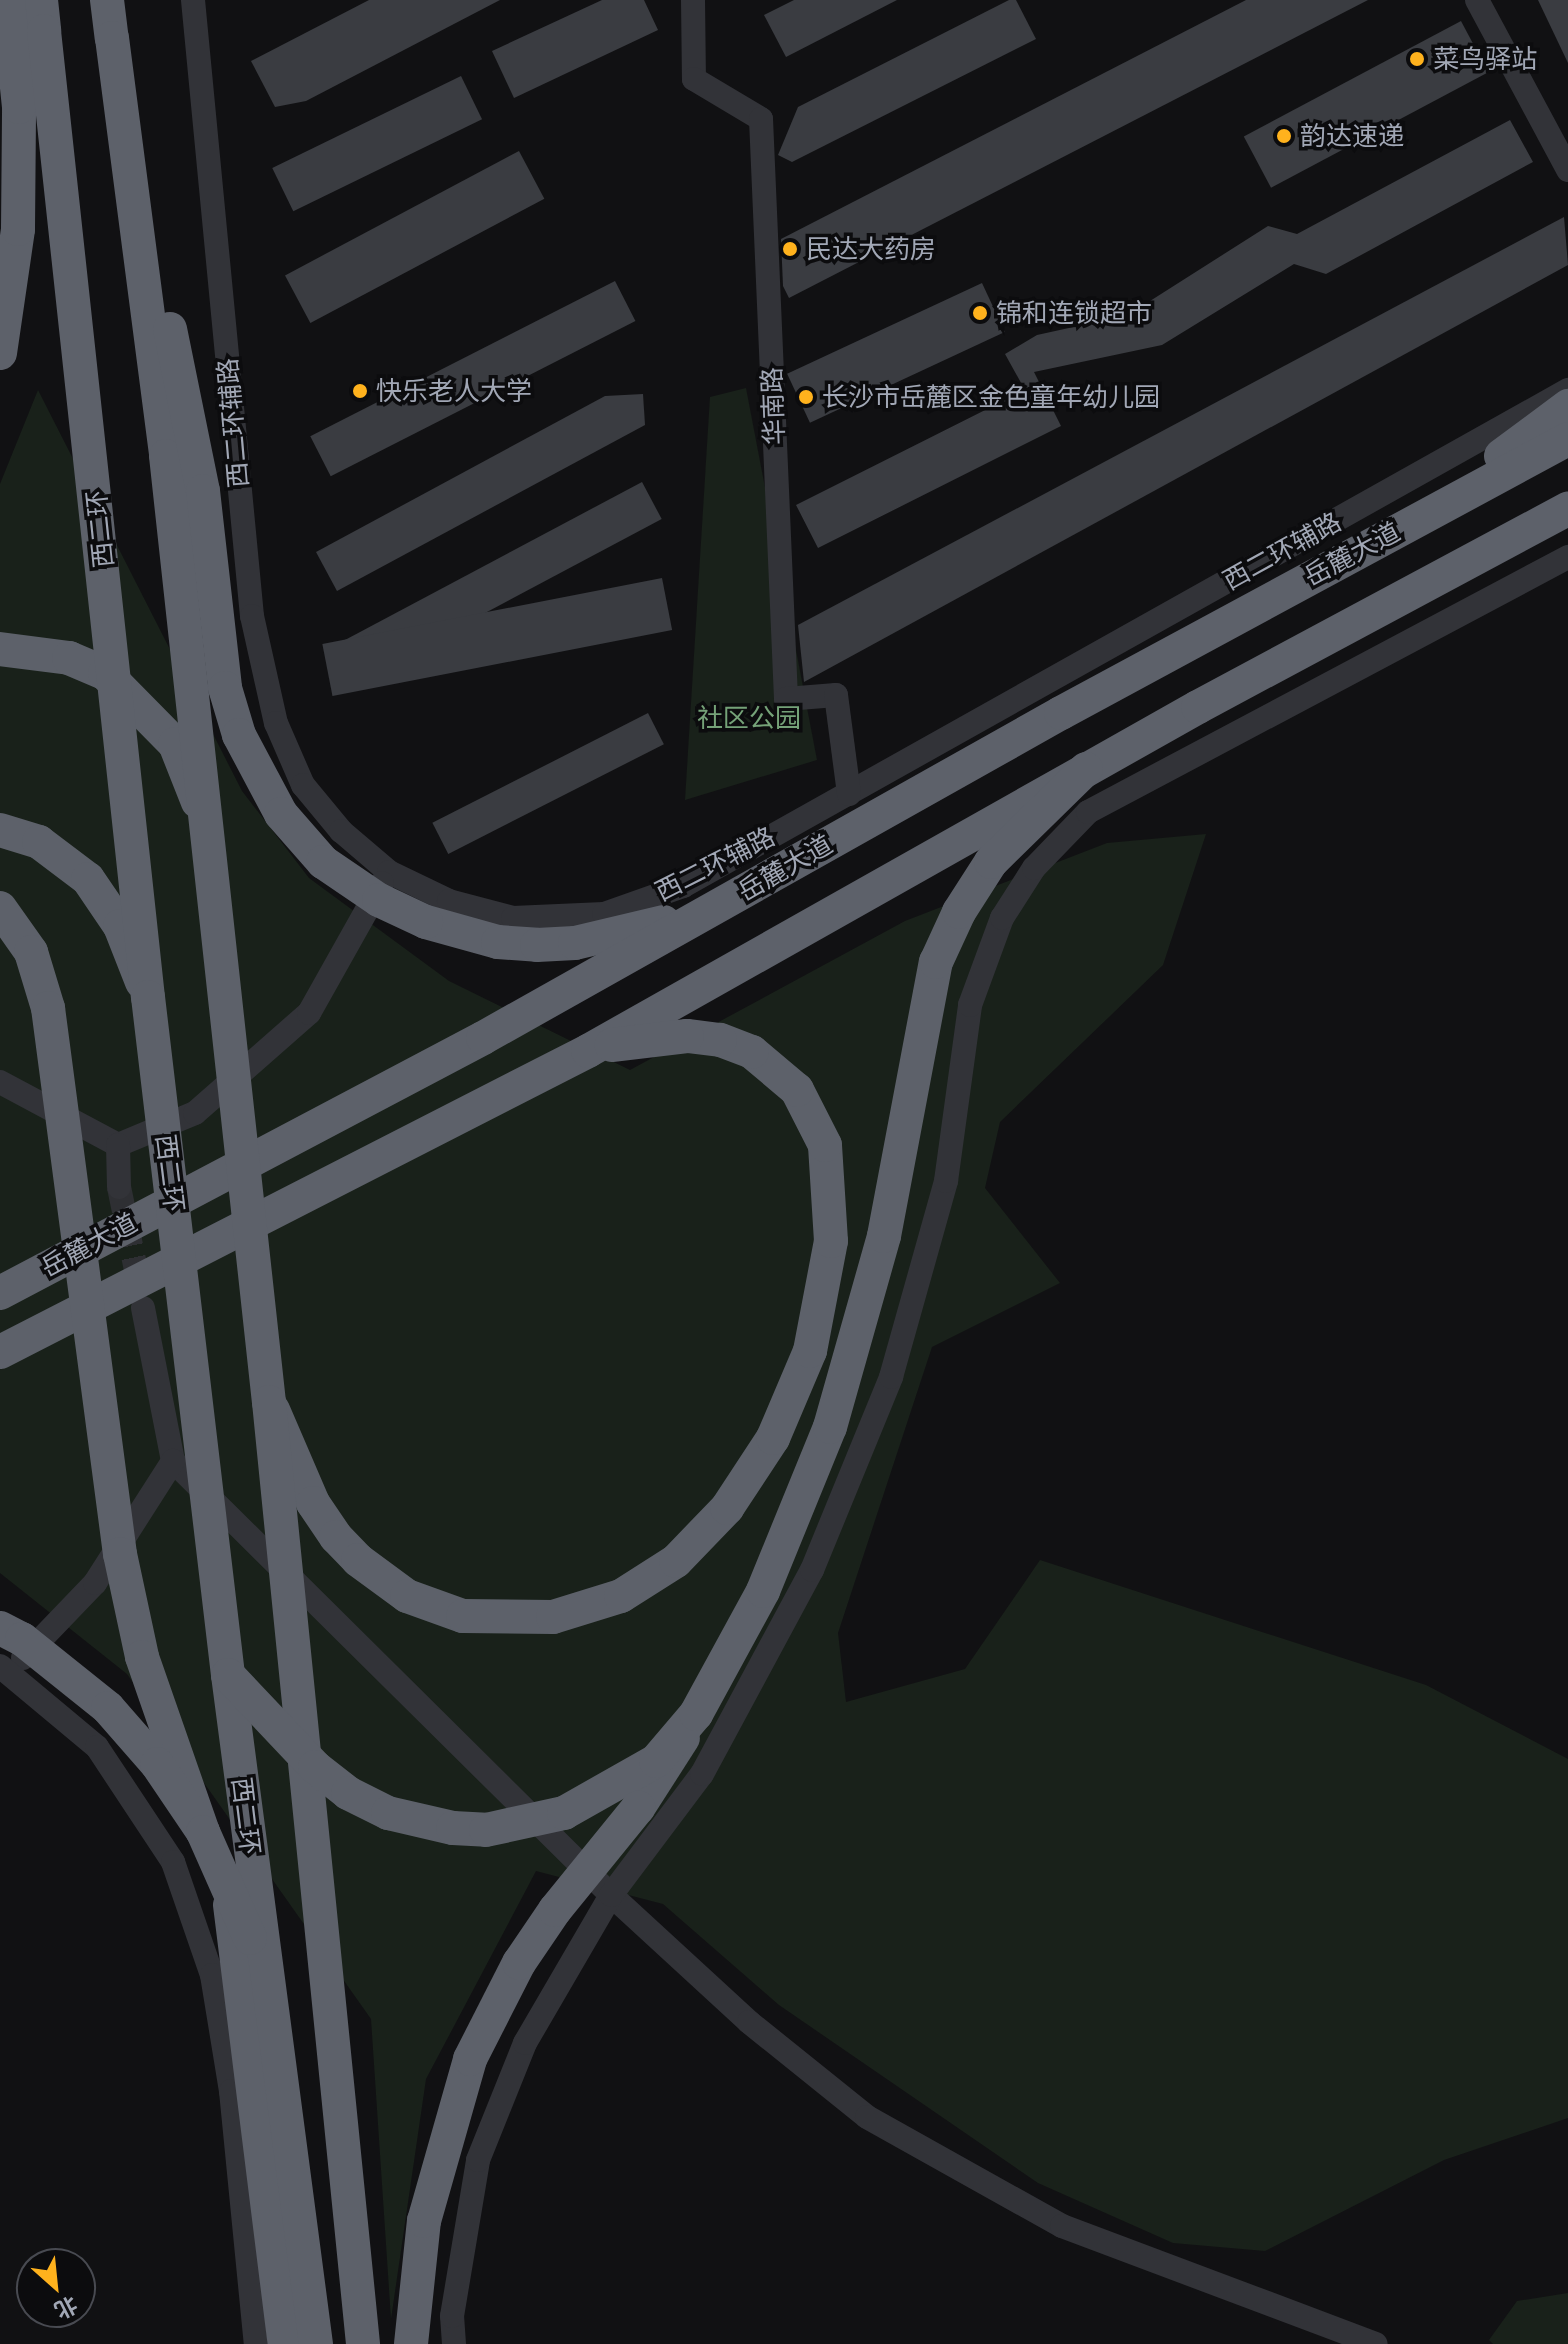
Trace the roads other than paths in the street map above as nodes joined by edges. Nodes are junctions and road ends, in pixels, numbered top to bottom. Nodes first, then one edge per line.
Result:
1 (8, 0) edge
2 (19, 0) edge
3 (41, 0) edge
4 (107, 0) edge
5 (193, 0) edge
6 (693, 0) edge
7 (1477, 0) edge
8 (112, 38) junction
9 (55, 109) junction
10 (1568, 170) edge
11 (0, 353) edge
12 (1568, 390) edge
13 (1568, 406) edge
14 (1568, 439) edge
15 (1568, 509) edge
16 (1412, 522) junction
17 (1568, 531) edge
18 (1568, 557) edge
19 (1445, 576) junction
20 (0, 649) edge
21 (1086, 769) junction
22 (849, 794) junction
23 (204, 821) junction
24 (0, 830) edge
25 (389, 872) junction
26 (732, 899) junction
27 (0, 908) edge
28 (148, 997) junction
29 (588, 1051) junction
30 (0, 1082) edge
31 (118, 1145) junction
32 (119, 1187) tunnel mouth
33 (0, 1293) edge
34 (143, 1308) tunnel mouth
35 (0, 1352) edge
36 (269, 1402) junction
37 (173, 1461) junction
38 (0, 1628) edge
39 (5, 1668) edge
40 (228, 1675) junction
41 (696, 1714) junction
42 (203, 1832) junction
43 (222, 1874) junction
44 (611, 1895) junction
45 (265, 1974) junction
46 (297, 2203) junction
47 (256, 2344) edge
48 (285, 2344) edge
49 (300, 2344) edge
50 (316, 2344) edge
51 (363, 2344) edge
52 (411, 2344) edge
53 (454, 2344) edge
54 (1376, 2344) edge

1 - 11 highway
2 - 9 highway, bridge
3 - 9 highway, 西二环, bridge
4 - 8 highway
5 - 25 street, 西二环辅路
6 - 22 street, 华南路
7 - 10 street
8 - 23 highway, bridge
8 - 26 highway, bridge
9 - 28 highway, 西二环, bridge
12 - 22 street, 西二环辅路
13 - 16 highway
14 - 16 highway, 岳麓大道
15 - 19 highway, 岳麓大道
16 - 26 highway, 岳麓大道
17 - 19 highway
18 - 44 street
19 - 21 highway, 岳麓大道
20 - 23 highway, bridge
21 - 29 highway, 岳麓大道
21 - 41 highway, bridge
22 - 25 street, 西二环辅路
23 - 36 highway, bridge
24 - 28 highway, bridge
25 - 31 street
26 - 33 highway, 岳麓大道
27 - 42 highway, bridge
28 - 40 highway, 西二环, bridge
29 - 35 highway, 岳麓大道
29 - 36 highway
30 - 31 street
31 - 32 street
34 - 37 street
36 - 51 highway, bridge
37 - 39 street
37 - 44 street
38 - 42 highway, bridge
39 - 47 street
40 - 41 highway, bridge
40 - 45 highway, 西二环, bridge
41 - 52 highway, bridge
42 - 43 highway, bridge
43 - 45 highway, bridge
43 - 48 highway, bridge
44 - 53 street
44 - 54 street
45 - 46 highway, 西二环, bridge
46 - 49 highway, bridge
46 - 50 highway, 西二环, bridge

